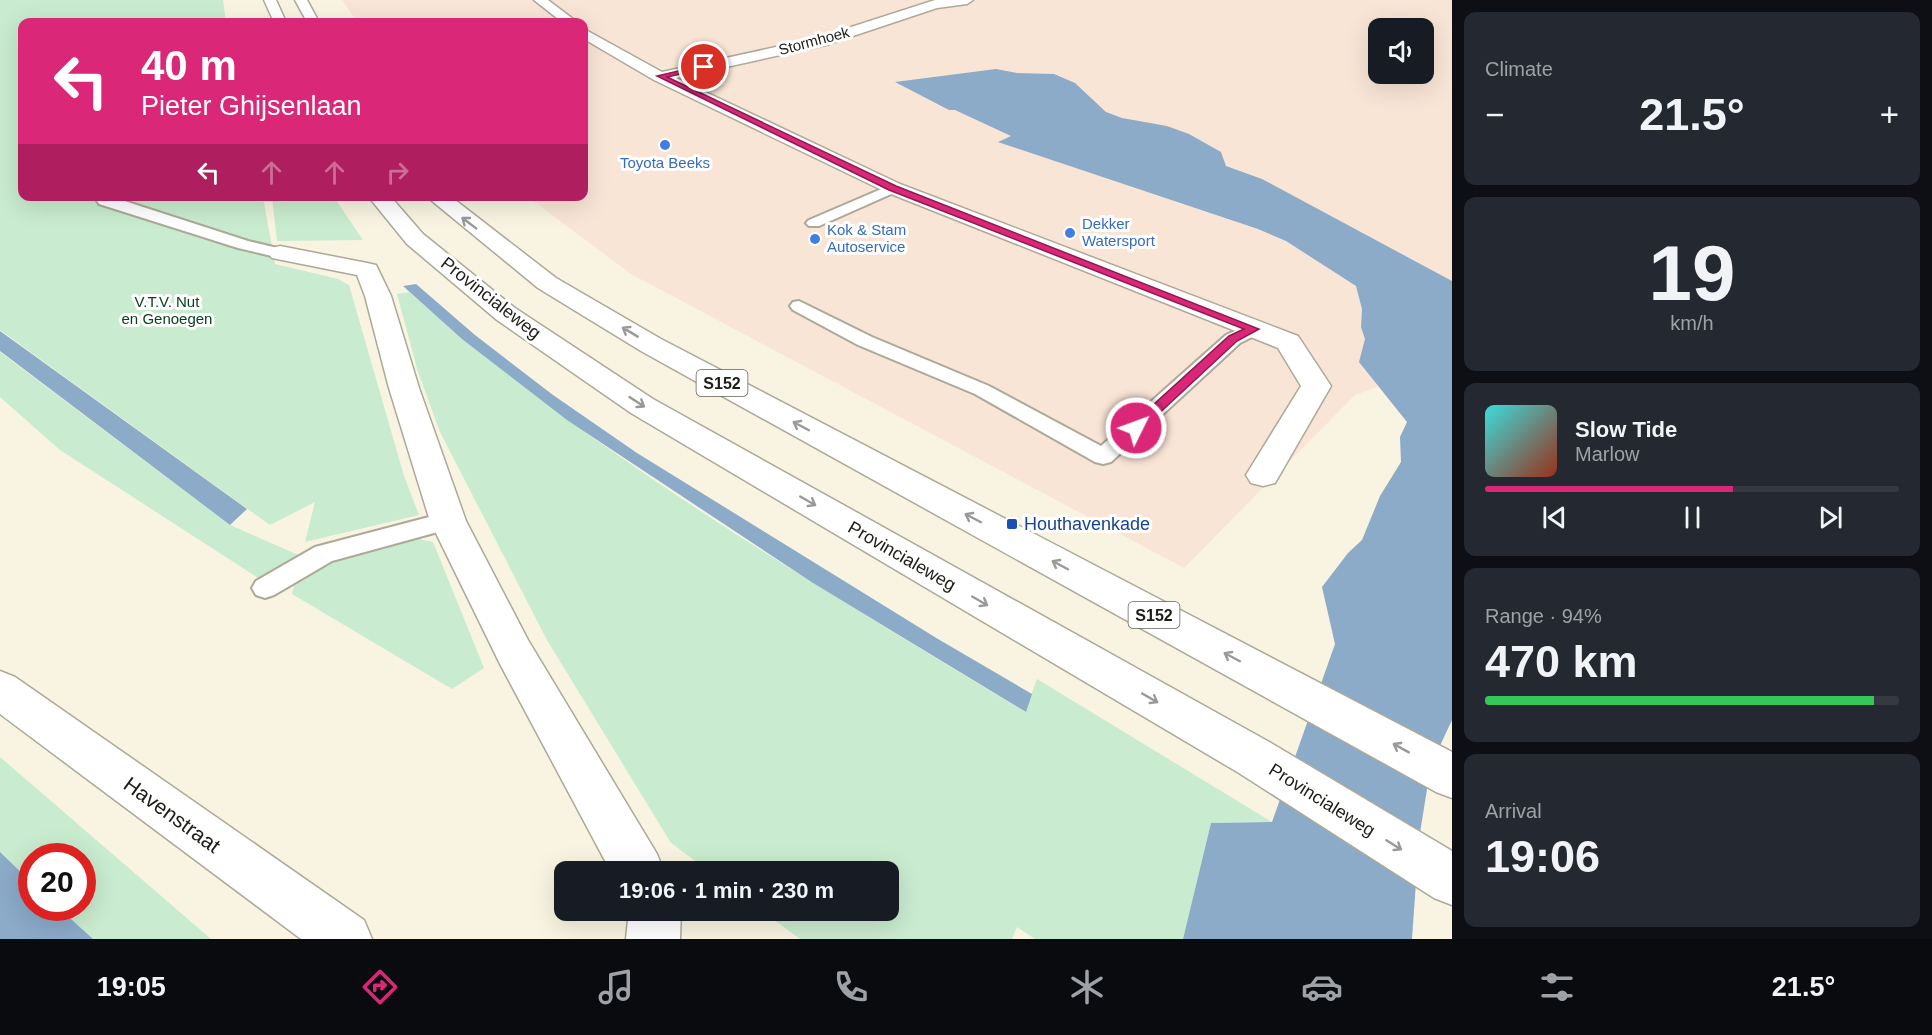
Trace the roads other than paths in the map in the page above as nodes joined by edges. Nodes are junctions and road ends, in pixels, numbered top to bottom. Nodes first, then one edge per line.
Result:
1 (270, 0) edge
2 (301, 0) edge
3 (540, 0) edge
4 (967, 0) edge
5 (278, 18) edge
6 (311, 18) edge
7 (565, 18) edge
8 (588, 36) edge
9 (660, 76) junction
10 (892, 188) junction
11 (104, 201) edge
12 (382, 201) edge
13 (442, 201) edge
14 (814, 223) dead end
15 (280, 253) joint
16 (799, 306) dead end
17 (1254, 329) junction
18 (1263, 475) dead end
19 (448, 521) junction
20 (265, 588) dead end
21 (0, 690) edge
22 (1452, 776) edge
23 (633, 861) edge
24 (1452, 880) edge
25 (654, 921) edge
26 (345, 939) edge
27 (653, 939) edge

1 - 5 street
2 - 6 street
3 - 7 street
4 - 9 street, Stormhoek
8 - 9 street
9 - 10 street
10 - 14 lane
10 - 17 street
11 - 15 lane
12 -> 24 street, Provincialeweg
22 -> 13 street, S152
15 - 19 street
16 - 17 lane
17 - 18 street
19 - 20 lane
19 - 23 street
21 - 26 street, Havenstraat
25 - 27 street

